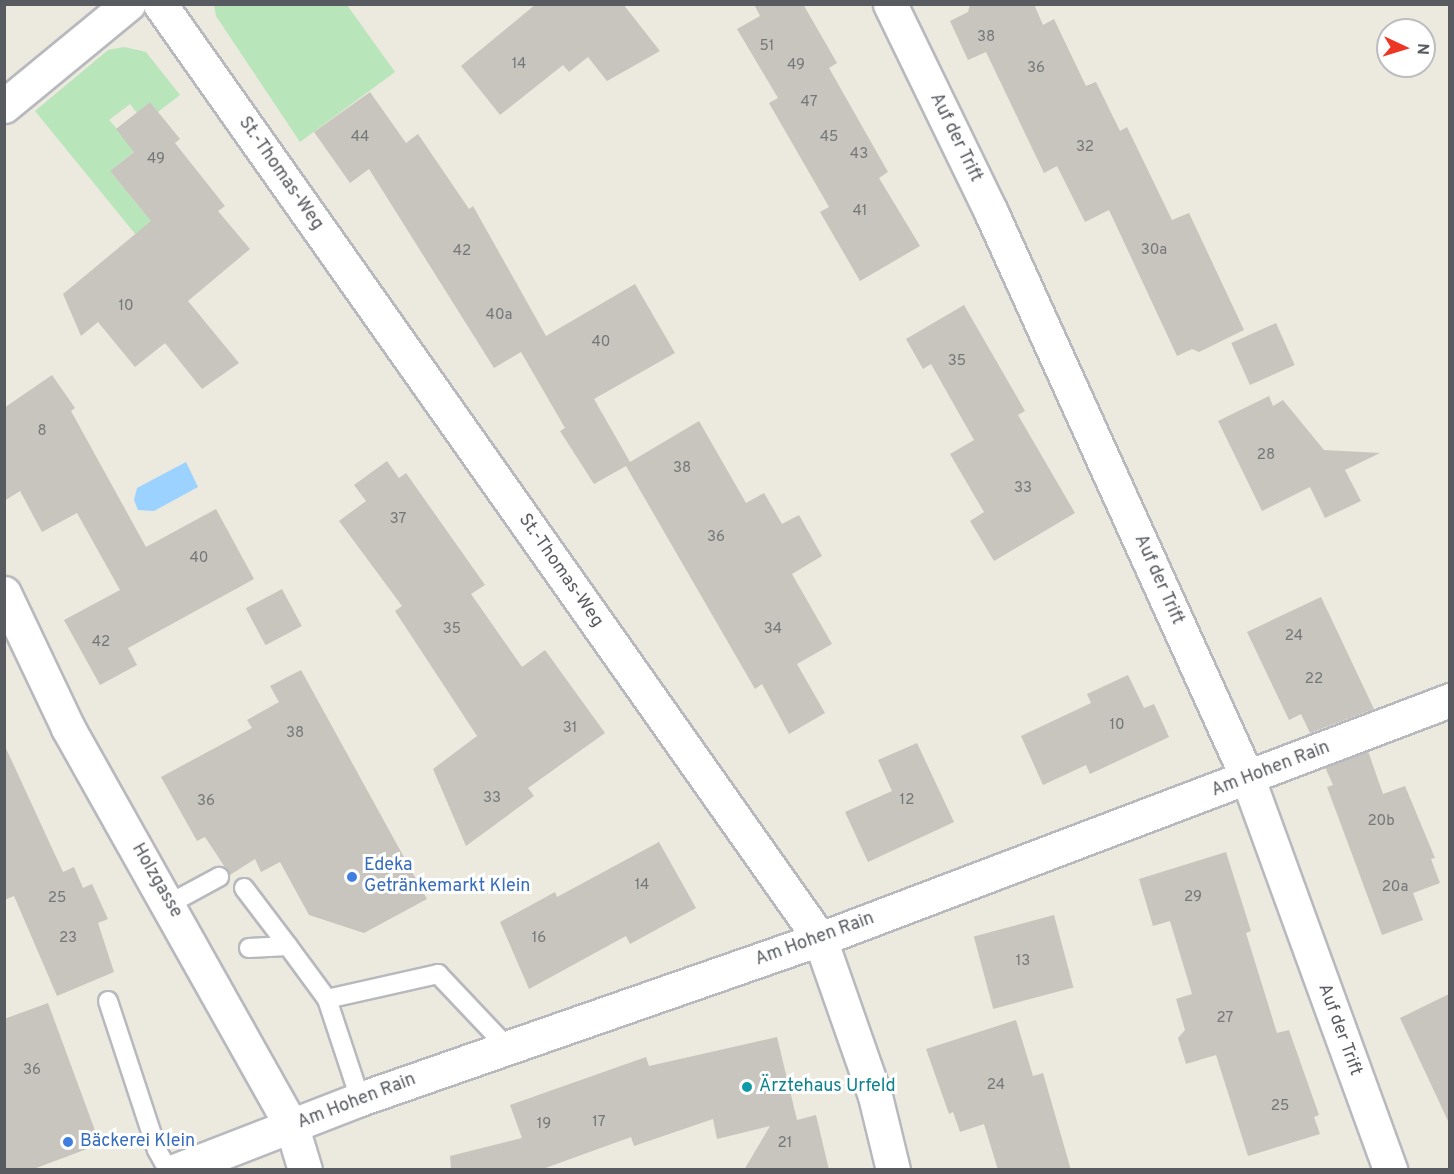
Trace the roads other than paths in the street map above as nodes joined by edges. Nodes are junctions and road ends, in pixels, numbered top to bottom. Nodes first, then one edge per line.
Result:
1 (128, 4) edge
2 (160, 4) edge
3 (890, 4) edge
4 (4, 106) edge
5 (4, 592) edge
6 (1449, 700) edge
7 (1248, 779) junction
8 (219, 877) dead end
9 (244, 888) dead end
10 (169, 904) junction
11 (820, 939) junction
12 (288, 946) junction
13 (249, 948) dead end
14 (327, 999) junction
15 (108, 1001) dead end
16 (507, 1047) junction
17 (360, 1099) junction
18 (292, 1127) junction
19 (168, 1170) edge
20 (177, 1170) edge
21 (305, 1170) edge
22 (893, 1170) edge
23 (1390, 1170) edge

1 - 4 street
2 - 11 street, St.-Thomas-Weg
3 - 7 street, Auf der Trift
5 - 10 street, Holzgasse
6 - 7 street, Am Hohen Rain
7 - 11 street, Am Hohen Rain
7 - 23 street, Auf der Trift
8 - 10 lane
9 - 12 lane
10 - 18 street, Holzgasse
11 - 16 street, Am Hohen Rain
11 - 22 street, St.-Thomas-Weg
12 - 13 lane
12 - 14 lane
14 - 16 lane
14 - 17 lane
15 - 19 lane
16 - 17 street, Am Hohen Rain
17 - 18 street, Am Hohen Rain
18 - 20 street, Am Hohen Rain
18 - 21 street, Holzgasse

